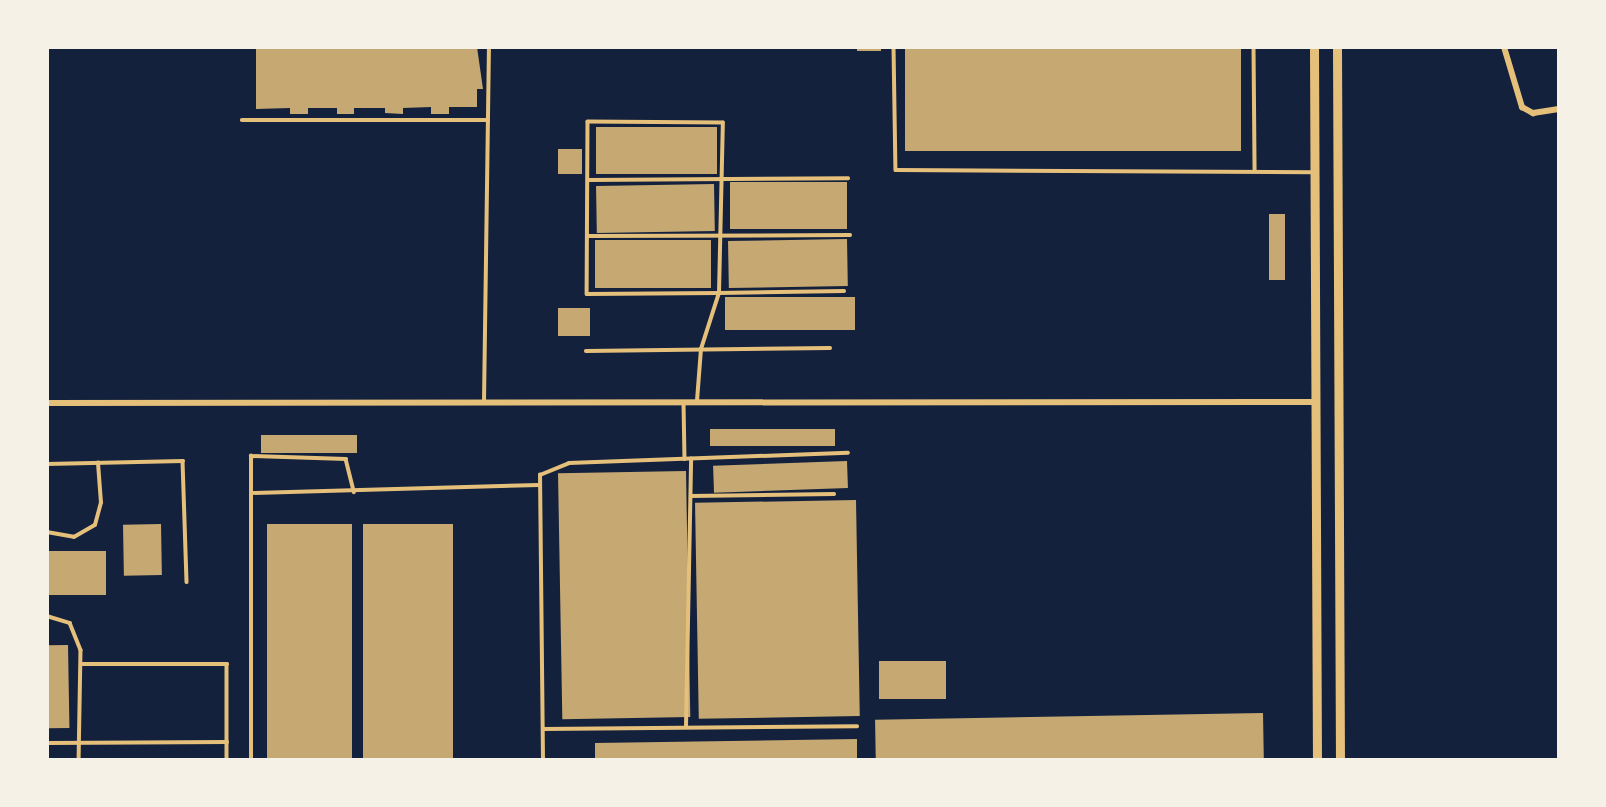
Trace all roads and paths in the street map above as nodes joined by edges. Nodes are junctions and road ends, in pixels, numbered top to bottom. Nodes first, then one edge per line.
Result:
1 (489, 47) edge
2 (894, 47) edge
3 (1254, 47) edge
4 (1314, 47) edge
5 (1337, 47) edge
6 (1505, 47) edge
7 (1559, 109) edge
8 (242, 120) dead end
9 (488, 120) junction
10 (1255, 170) junction
11 (1314, 172) junction
12 (848, 178) dead end
13 (723, 179) junction
14 (588, 180) junction
15 (850, 235) dead end
16 (588, 236) junction
17 (722, 236) junction
18 (844, 291) dead end
19 (719, 293) junction
20 (830, 348) dead end
21 (701, 349) junction
22 (586, 351) dead end
23 (684, 401) junction
24 (697, 401) junction
25 (484, 402) junction
26 (1316, 402) junction
27 (47, 403) edge
28 (848, 453) dead end
29 (685, 459) junction
30 (691, 459) junction
31 (98, 463) junction
32 (47, 464) edge
33 (539, 485) junction
34 (354, 492) junction
35 (251, 493) junction
36 (834, 494) dead end
37 (691, 496) junction
38 (47, 532) edge
39 (187, 582) dead end
40 (47, 616) edge
41 (81, 664) junction
42 (857, 726) dead end
43 (686, 727) junction
44 (542, 729) junction
45 (80, 742) junction
46 (227, 742) junction
47 (47, 743) edge
48 (79, 760) edge
49 (227, 760) edge
50 (250, 760) edge
51 (543, 760) edge
52 (1317, 760) edge
53 (1340, 760) edge

1 - 9 lane
2 - 10 lane
3 - 10 lane
4 - 11 main road
5 - 53 main road
6 - 7 street
8 - 9 lane
9 - 25 lane
10 - 11 lane
11 - 26 main road
12 - 13 lane
13 - 14 lane
13 - 14 lane
13 - 17 lane
14 - 16 lane
15 - 17 lane
16 - 17 lane
16 - 19 lane
17 - 19 lane
18 - 19 lane
19 - 21 lane
20 - 21 lane
21 - 22 lane
21 - 24 lane
23 - 24 street
23 - 25 street
23 - 29 lane
24 - 26 street
25 - 27 street
26 - 52 main road
28 - 30 lane
29 - 30 lane
29 - 33 lane
30 - 37 lane
31 - 32 lane
31 - 38 lane
31 - 39 lane
33 - 34 lane
33 - 44 lane
34 - 35 lane
34 - 35 lane
35 - 50 lane
36 - 37 lane
37 - 43 lane
40 - 41 lane
41 - 45 lane
41 - 46 lane
42 - 43 lane
43 - 44 lane
44 - 51 lane
45 - 46 lane
45 - 47 lane
45 - 48 lane
46 - 49 lane

